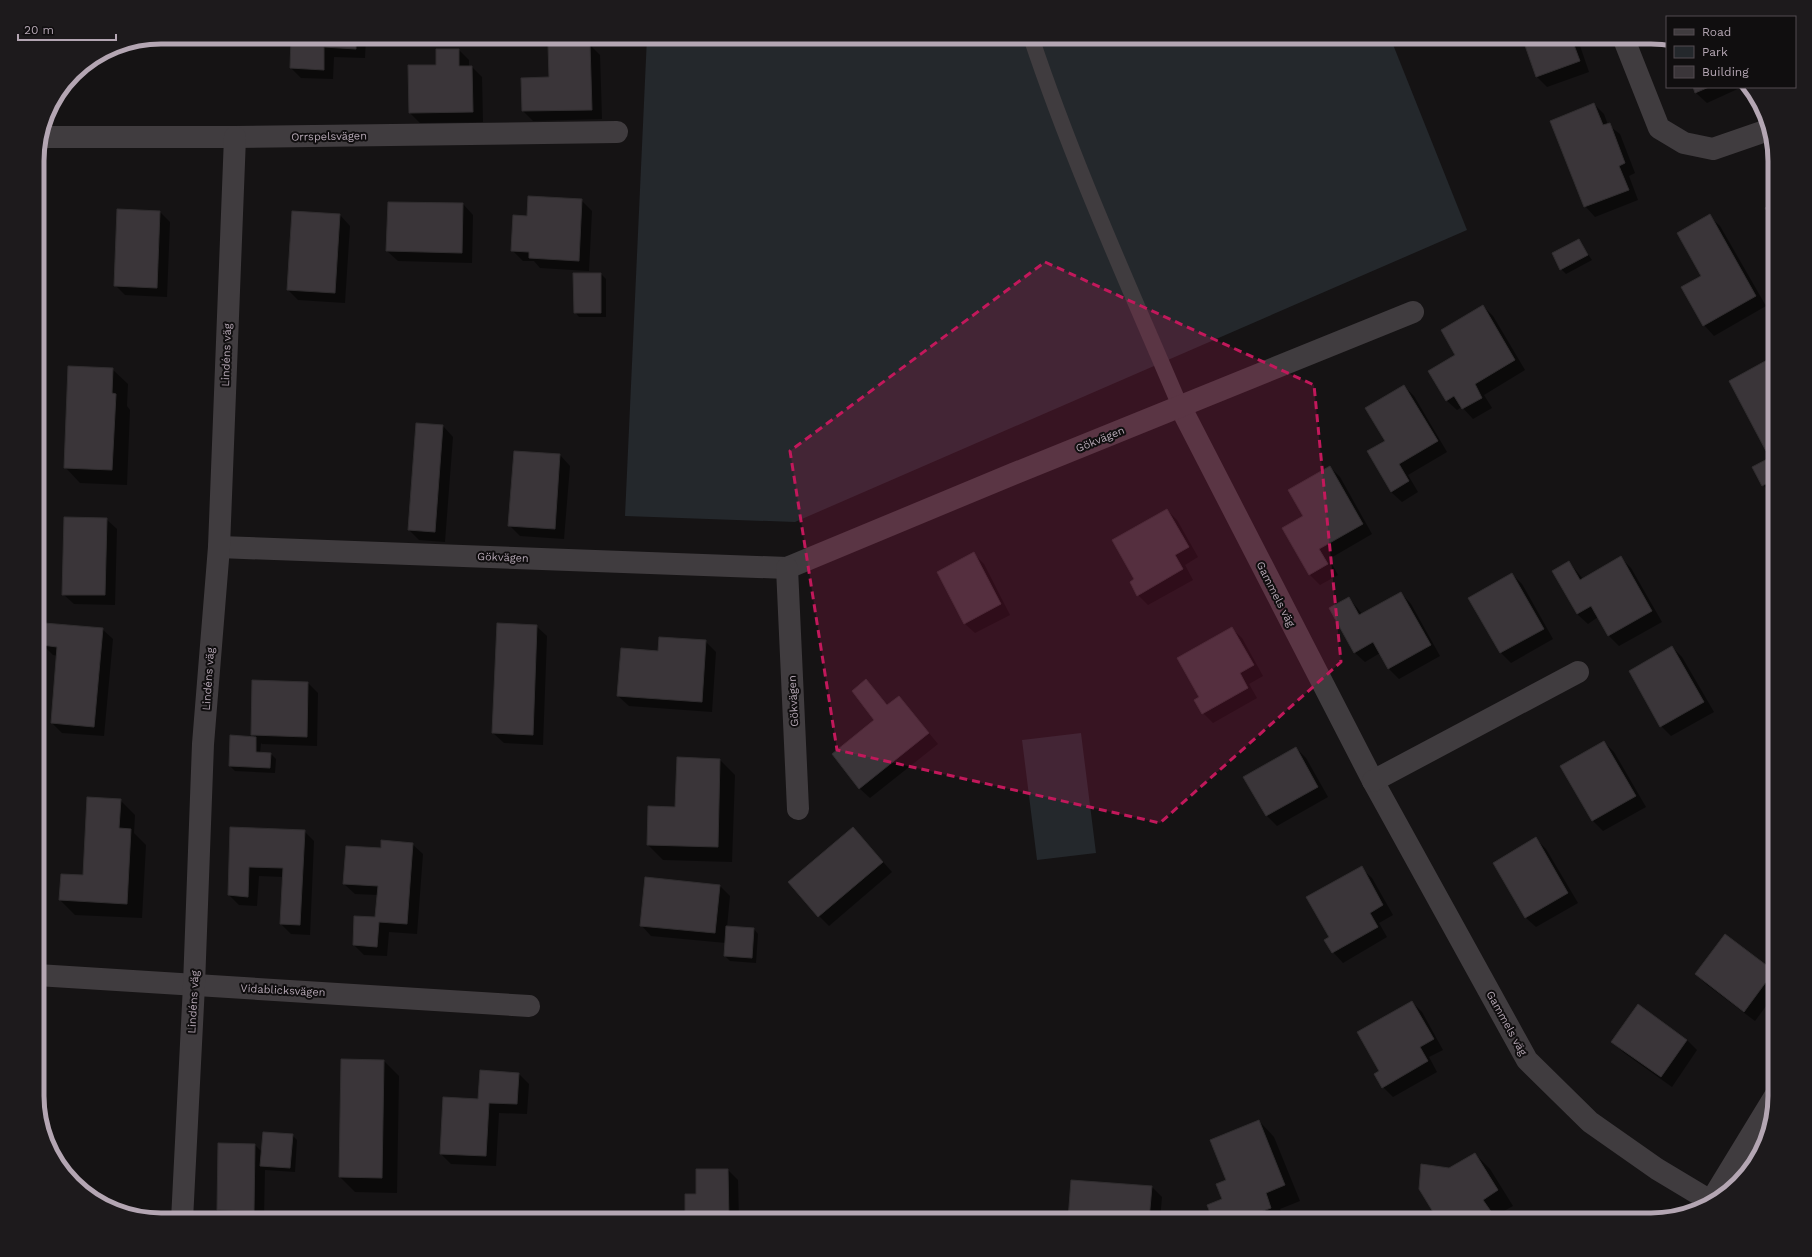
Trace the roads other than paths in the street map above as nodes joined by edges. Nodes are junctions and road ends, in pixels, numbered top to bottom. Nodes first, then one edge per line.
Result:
1 (1033, 44) edge
2 (1626, 44) edge
3 (1764, 131) edge
4 (617, 132) dead end
5 (46, 137) edge
6 (235, 137) junction
7 (1413, 312) dead end
8 (1180, 406) junction
9 (219, 546) junction
10 (787, 568) junction
11 (1578, 672) dead end
12 (1373, 781) junction
13 (798, 809) dead end
14 (44, 975) edge
15 (194, 985) junction
16 (529, 1006) dead end
17 (1767, 1109) edge
18 (1718, 1191) edge
19 (1707, 1199) edge
20 (182, 1213) edge

1 - 8 lane
2 - 3 street
4 - 6 street, Orrspelsvägen
5 - 6 street, Orrspelsvägen
6 - 9 street, Lindéns väg
7 - 8 street, Gökvägen
8 - 10 street, Gökvägen
8 - 12 street, Gammels väg
9 - 10 street, Gökvägen
9 - 15 street, Lindéns väg
10 - 13 street, Gökvägen
11 - 12 street
12 - 19 street, Gammels väg
14 - 15 street, Vidablicksvägen
15 - 16 street, Vidablicksvägen
15 - 20 street, Lindéns väg
17 - 18 street, Gammels väg

